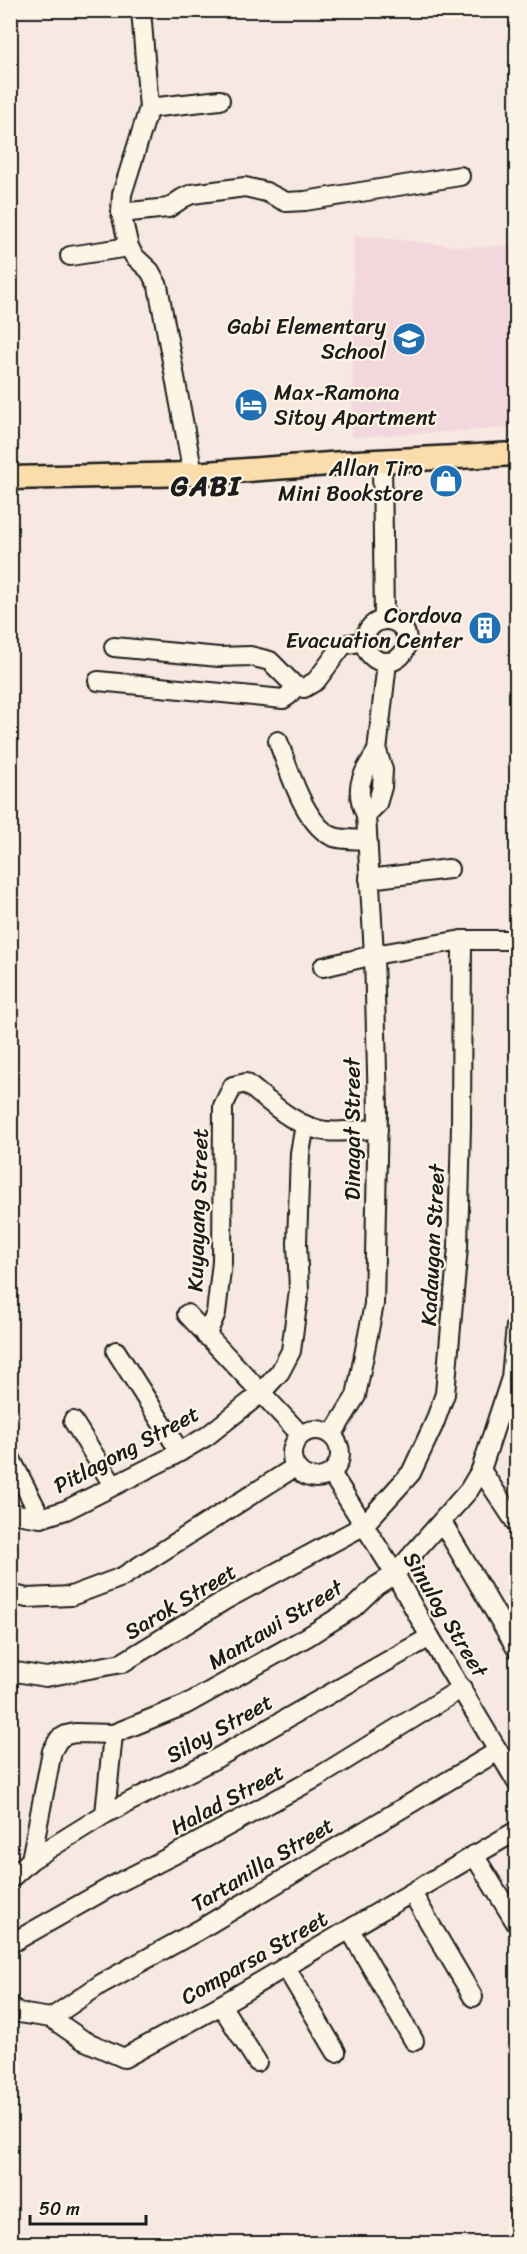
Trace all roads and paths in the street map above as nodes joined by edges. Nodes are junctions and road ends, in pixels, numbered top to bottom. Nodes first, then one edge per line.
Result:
1 (141, 10) edge
2 (220, 100) dead end
3 (150, 108) junction
4 (460, 176) dead end
5 (121, 213) junction
6 (129, 247) junction
7 (70, 256) dead end
8 (516, 454) edge
9 (382, 461) junction
10 (193, 474) junction
11 (10, 478) edge
12 (384, 619) junction
13 (364, 641) junction
14 (114, 647) dead end
15 (387, 662) junction
16 (98, 681) dead end
17 (295, 686) junction
18 (278, 741) dead end
19 (367, 840) junction
20 (449, 869) dead end
21 (369, 879) junction
22 (462, 940) junction
23 (516, 943) edge
24 (374, 955) junction
25 (323, 968) dead end
26 (305, 1125) junction
27 (378, 1129) junction
28 (187, 1314) dead end
29 (516, 1326) edge
30 (206, 1336) junction
31 (117, 1351) dead end
32 (514, 1379) edge
33 (260, 1394) junction
34 (73, 1421) dead end
35 (301, 1435) junction
36 (332, 1435) junction
37 (180, 1452) junction
38 (10, 1457) edge
39 (296, 1467) junction
40 (481, 1470) junction
41 (332, 1473) junction
42 (113, 1485) junction
43 (10, 1513) edge
44 (41, 1518) junction
45 (442, 1522) junction
46 (516, 1523) edge
47 (363, 1526) junction
48 (395, 1574) junction
49 (10, 1594) edge
50 (429, 1637) junction
51 (516, 1648) edge
52 (10, 1671) edge
53 (462, 1688) junction
54 (113, 1734) junction
55 (498, 1751) junction
56 (516, 1781) edge
57 (105, 1814) junction
58 (516, 1831) edge
59 (474, 1856) junction
60 (31, 1860) junction
61 (10, 1879) edge
62 (412, 1893) junction
63 (516, 1923) edge
64 (350, 1930) junction
65 (10, 1944) edge
66 (285, 1966) junction
67 (473, 1997) dead end
68 (221, 2005) junction
69 (10, 2006) edge
70 (51, 2018) junction
71 (414, 2041) dead end
72 (336, 2052) dead end
73 (257, 2062) dead end

1 - 3 street
2 - 3 street
3 - 5 street
4 - 5 street
5 - 6 street
6 - 7 street
6 - 10 street
8 - 9 main road
9 - 10 main road
9 - 12 street
10 - 11 main road
12 - 13 street
12 - 15 street
13 - 15 street
13 - 17 street
14 - 17 street
15 - 19 street, Dinagat Street
16 - 17 street
18 - 19 street
19 - 21 street, Dinagat Street
20 - 21 street
21 - 24 street, Dinagat Street
22 - 23 street
22 - 24 street
22 - 47 street, Kadaugan Street
24 - 25 street
24 - 27 street, Dinagat Street
26 - 27 street
26 - 30 street, Kuyayang Street
26 - 33 street, Pitlagong Street
27 - 36 street, Dinagat Street
28 - 30 street
29 - 32 street, Mantawi Street
30 - 33 street
31 - 37 street
32 - 40 street, Mantawi Street
33 - 35 street
33 - 37 street, Pitlagong Street
34 - 42 street
35 - 36 street
35 - 39 street
36 - 41 street
37 - 42 street, Pitlagong Street
38 - 44 street
39 - 41 street
39 - 49 street
40 - 45 street, Mantawi Street
40 - 46 street
41 - 47 street, Sinulog Street
42 - 44 street, Pitlagong Street
43 - 44 street, Pitlagong Street
45 - 48 street, Mantawi Street
45 - 51 street
47 - 48 street, Sinulog Street
47 - 52 street, Sarok Street
48 - 50 street, Sinulog Street
48 - 54 street, Mantawi Street
50 - 53 street, Sinulog Street
50 - 57 street, Siloy Street
53 - 55 street, Sinulog Street
53 - 65 street, Halad Street
54 - 57 street
54 - 60 street
55 - 56 street, Sinulog Street
55 - 70 street, Tartanilla Street
57 - 60 street, Siloy Street
58 - 59 street, Comparsa Street
59 - 62 street, Comparsa Street
59 - 63 street
60 - 61 street, Siloy Street
62 - 64 street, Comparsa Street
62 - 67 street
64 - 66 street, Comparsa Street
64 - 71 street
66 - 68 street, Comparsa Street
66 - 72 street
68 - 70 street, Comparsa Street
68 - 73 street
69 - 70 street, Comparsa Street

